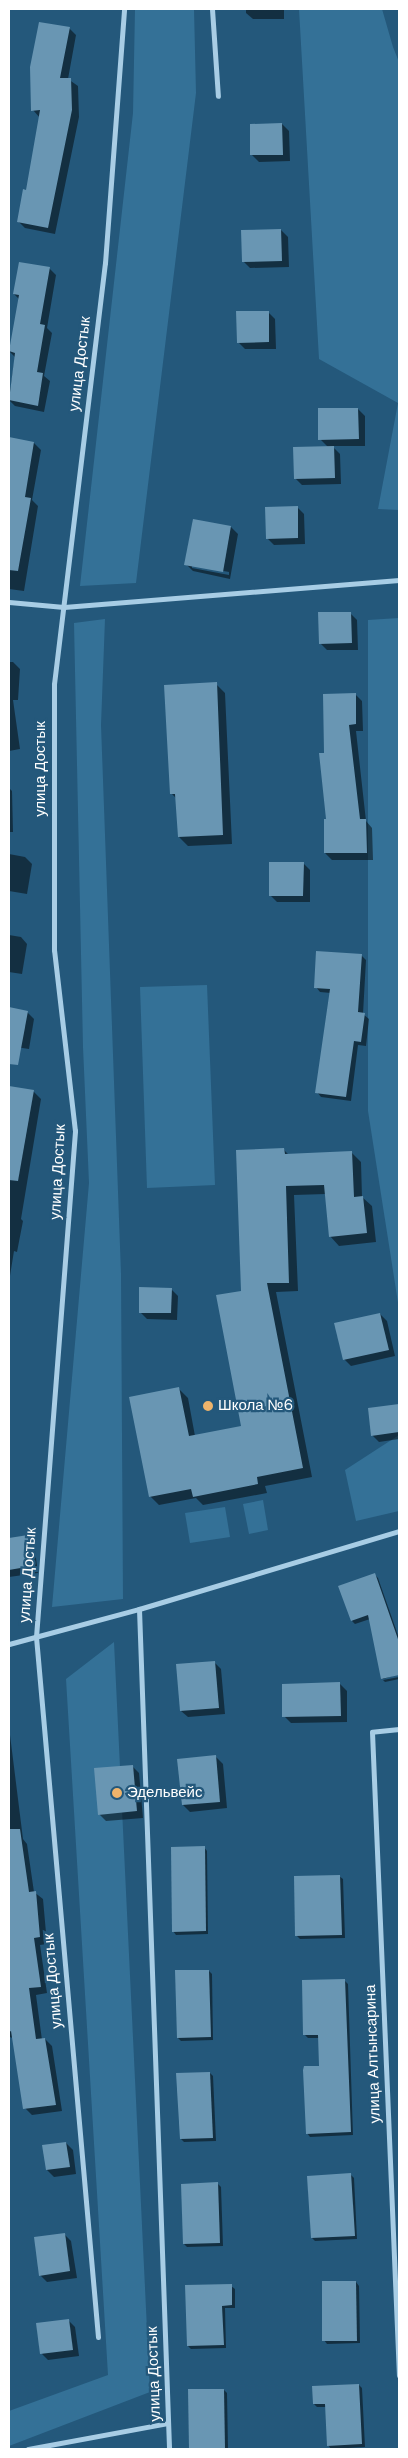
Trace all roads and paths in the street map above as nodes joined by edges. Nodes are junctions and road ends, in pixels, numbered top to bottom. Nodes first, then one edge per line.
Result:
1 (124, 9) edge
2 (212, 9) edge
3 (218, 96) dead end
4 (399, 580) edge
5 (9, 602) edge
6 (64, 607) junction
7 (399, 1531) edge
8 (139, 1609) junction
9 (36, 1637) junction
10 (9, 1644) edge
11 (399, 1729) edge
12 (98, 2337) dead end
13 (399, 2375) edge
14 (168, 2423) junction
15 (28, 2449) edge
16 (169, 2449) edge

1 - 6 street, улица Достык
2 - 3 street
4 - 6 street
5 - 6 street
6 - 9 street, улица Достык
7 - 8 street
8 - 9 street
8 - 14 street, улица Достык
9 - 10 street
9 - 12 street, улица Достык
11 - 13 street, улица Алтынсарина
14 - 15 street
14 - 16 street, улица Достык

